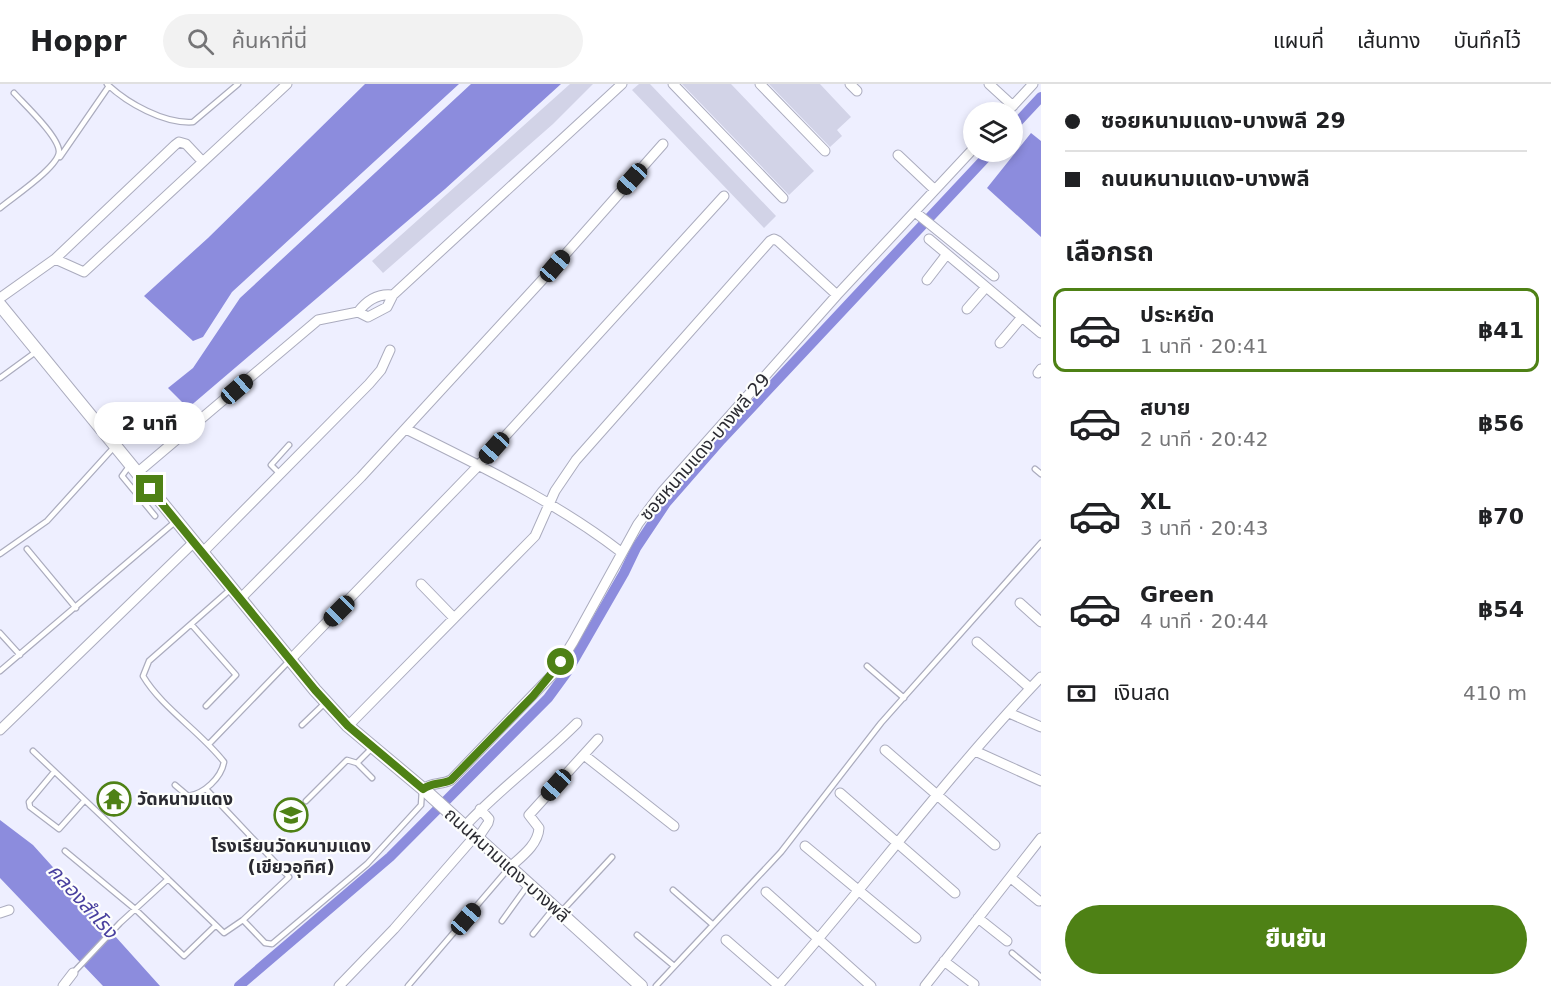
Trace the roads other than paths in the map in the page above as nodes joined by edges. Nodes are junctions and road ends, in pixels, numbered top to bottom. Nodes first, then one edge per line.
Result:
1 (238, 84) edge
2 (287, 84) edge
3 (622, 84) edge
4 (673, 84) edge
5 (760, 84) edge
6 (989, 84) edge
7 (1033, 84) edge
8 (108, 85) edge
9 (14, 93) dead end
10 (1004, 102) edge
11 (1016, 102) edge
12 (663, 144) dead end
13 (825, 151) dead end
14 (898, 154) dead end
15 (58, 159) junction
16 (963, 160) edge
17 (202, 161) junction
18 (935, 190) junction
19 (724, 195) dead end
20 (783, 198) dead end
21 (0, 208) edge
22 (915, 212) junction
23 (929, 238) dead end
24 (947, 254) junction
25 (55, 259) junction
26 (994, 276) dead end
27 (927, 280) dead end
28 (986, 287) junction
29 (837, 296) junction
30 (0, 298) edge
31 (0, 305) edge
32 (967, 309) dead end
33 (1022, 317) junction
34 (1041, 333) edge
35 (1000, 343) dead end
36 (390, 350) dead end
37 (37, 351) junction
38 (0, 378) edge
39 (406, 429) junction
40 (115, 446) junction
41 (289, 446) dead end
42 (478, 465) junction
43 (1035, 468) dead end
44 (134, 469) junction
45 (280, 474) junction
46 (1041, 474) edge
47 (550, 503) junction
48 (155, 516) dead end
49 (176, 521) junction
50 (194, 542) junction
51 (1041, 543) edge
52 (27, 549) dead end
53 (621, 552) junction
54 (202, 553) junction
55 (0, 554) edge
56 (421, 584) dead end
57 (232, 588) junction
58 (240, 598) junction
59 (1020, 603) dead end
60 (76, 608) junction
61 (454, 618) junction
62 (1041, 622) edge
63 (191, 624) junction
64 (0, 633) edge
65 (977, 642) dead end
66 (20, 655) junction
67 (290, 660) junction
68 (867, 666) dead end
69 (0, 671) edge
70 (1041, 677) edge
71 (1030, 688) junction
72 (904, 698) junction
73 (326, 702) junction
74 (206, 706) dead end
75 (1009, 713) junction
76 (577, 723) dead end
77 (302, 725) dead end
78 (348, 726) junction
79 (1041, 727) edge
80 (0, 730) edge
81 (598, 740) dead end
82 (209, 744) junction
83 (373, 748) junction
84 (885, 750) dead end
85 (33, 751) dead end
86 (975, 751) junction
87 (584, 755) junction
88 (357, 763) junction
89 (54, 772) junction
90 (372, 778) dead end
91 (1041, 781) edge
92 (175, 785) dead end
93 (206, 789) junction
94 (426, 791) junction
95 (840, 793) dead end
96 (937, 796) junction
97 (84, 801) junction
98 (306, 801) dead end
99 (480, 809) junction
100 (675, 826) dead end
101 (464, 827) junction
102 (477, 837) junction
103 (1041, 838) edge
104 (897, 842) junction
105 (995, 845) dead end
106 (805, 846) dead end
107 (65, 851) dead end
108 (612, 857) dead end
109 (509, 868) junction
110 (168, 879) junction
111 (1011, 879) junction
112 (528, 885) junction
113 (673, 890) dead end
114 (766, 892) dead end
115 (859, 892) junction
116 (955, 893) dead end
117 (1040, 901) dead end
118 (135, 909) junction
119 (557, 910) junction
120 (978, 918) junction
121 (243, 920) junction
122 (502, 921) dead end
123 (712, 924) junction
124 (215, 926) junction
125 (533, 934) dead end
126 (637, 935) dead end
127 (916, 938) dead end
128 (726, 940) dead end
129 (819, 940) junction
130 (1007, 941) dead end
131 (1012, 953) dead end
132 (944, 961) junction
133 (674, 966) junction
134 (73, 973) joint
135 (1041, 977) edge
136 (974, 984) dead end
137 (63, 986) edge
138 (339, 986) edge
139 (408, 986) edge
140 (641, 986) edge
141 (656, 986) edge
142 (778, 986) edge
143 (871, 986) edge
144 (925, 986) edge

1 - 8 lane
2 - 17 street
3 - 44 street
4 - 20 street
5 - 13 street
6 - 10 street
7 - 11 street
8 - 15 lane
9 - 15 lane
12 - 39 street
14 - 18 street
15 - 21 lane
16 - 18 street, ซอยหนามแดง-บางพลี 29
17 - 25 street
17 - 25 street
18 - 22 street, ซอยหนามแดง-บางพลี 29
19 - 42 street
22 - 26 street
22 - 29 street, ซอยหนามแดง-บางพลี 29
23 - 24 street
24 - 27 street
24 - 28 street
25 - 30 street
28 - 32 street
28 - 33 street
29 - 47 street
29 - 53 street, ซอยหนามแดง-บางพลี 29
31 - 37 main road, ถนนหนามแดง-บางพลี
33 - 34 street
33 - 35 street
36 - 45 street
37 - 38 lane
37 - 40 main road, ถนนหนามแดง-บางพลี
39 - 42 street
39 - 58 street
40 - 44 main road, ถนนหนามแดง-บางพลี
40 - 55 lane
41 - 45 lane
42 - 47 street
42 - 67 street
43 - 46 lane
44 - 48 lane
44 - 49 main road, ถนนหนามแดง-บางพลี
45 - 54 street
47 - 53 street
47 - 61 street
49 - 50 main road, ถนนหนามแดง-บางพลี
49 - 60 lane
50 - 54 main road, ถนนหนามแดง-บางพลี
50 - 80 street
51 - 72 lane
52 - 60 lane
53 - 94 street, ซอยหนามแดง-บางพลี 29
54 - 57 main road, ถนนหนามแดง-บางพลี
56 - 61 street
57 - 58 main road, ถนนหนามแดง-บางพลี
57 - 63 lane
58 - 67 main road, ถนนหนามแดง-บางพลี
59 - 62 street
60 - 66 lane
61 - 78 street
63 - 74 lane
63 - 82 lane
64 - 66 lane
65 - 71 street
66 - 69 lane
67 - 73 main road, ถนนหนามแดง-บางพลี
67 - 82 lane
68 - 72 lane
70 - 71 street
71 - 75 street
72 - 123 lane
73 - 77 lane
73 - 78 main road, ถนนหนามแดง-บางพลี
75 - 79 street
75 - 86 street
76 - 99 street
78 - 83 main road, ถนนหนามแดง-บางพลี
81 - 87 street
82 - 93 lane
83 - 88 lane
83 - 94 main road, ถนนหนามแดง-บางพลี
84 - 96 street
85 - 89 lane
86 - 91 street
86 - 96 street
87 - 100 street
87 - 109 street
88 - 90 lane
88 - 98 lane
89 - 97 lane
89 - 97 lane
92 - 93 lane
93 - 121 lane
94 - 101 main road, ถนนหนามแดง-บางพลี
94 - 121 lane
95 - 104 street
96 - 104 street
96 - 105 street
97 - 110 lane
99 - 101 street
99 - 102 street
101 - 102 main road, ถนนหนามแดง-บางพลี
102 - 109 main road, ถนนหนามแดง-บางพลี
102 - 138 street
103 - 111 street
104 - 115 street
104 - 116 street
106 - 115 street
107 - 118 lane
108 - 119 lane
109 - 112 main road, ถนนหนามแดง-บางพลี
109 - 139 lane
110 - 118 lane
110 - 124 lane
111 - 117 street
111 - 120 street
112 - 119 main road, ถนนหนามแดง-บางพลี
112 - 122 lane
113 - 123 lane
114 - 129 street
115 - 127 street
115 - 129 street
118 - 124 lane
118 - 134 lane
119 - 125 lane
119 - 140 main road, ถนนหนามแดง-บางพลี
120 - 130 street
120 - 132 street
121 - 124 lane
123 - 133 lane
126 - 133 lane
128 - 142 street
129 - 142 street
129 - 143 street
131 - 135 lane
132 - 136 street
132 - 144 street
133 - 141 lane
134 - 137 street

